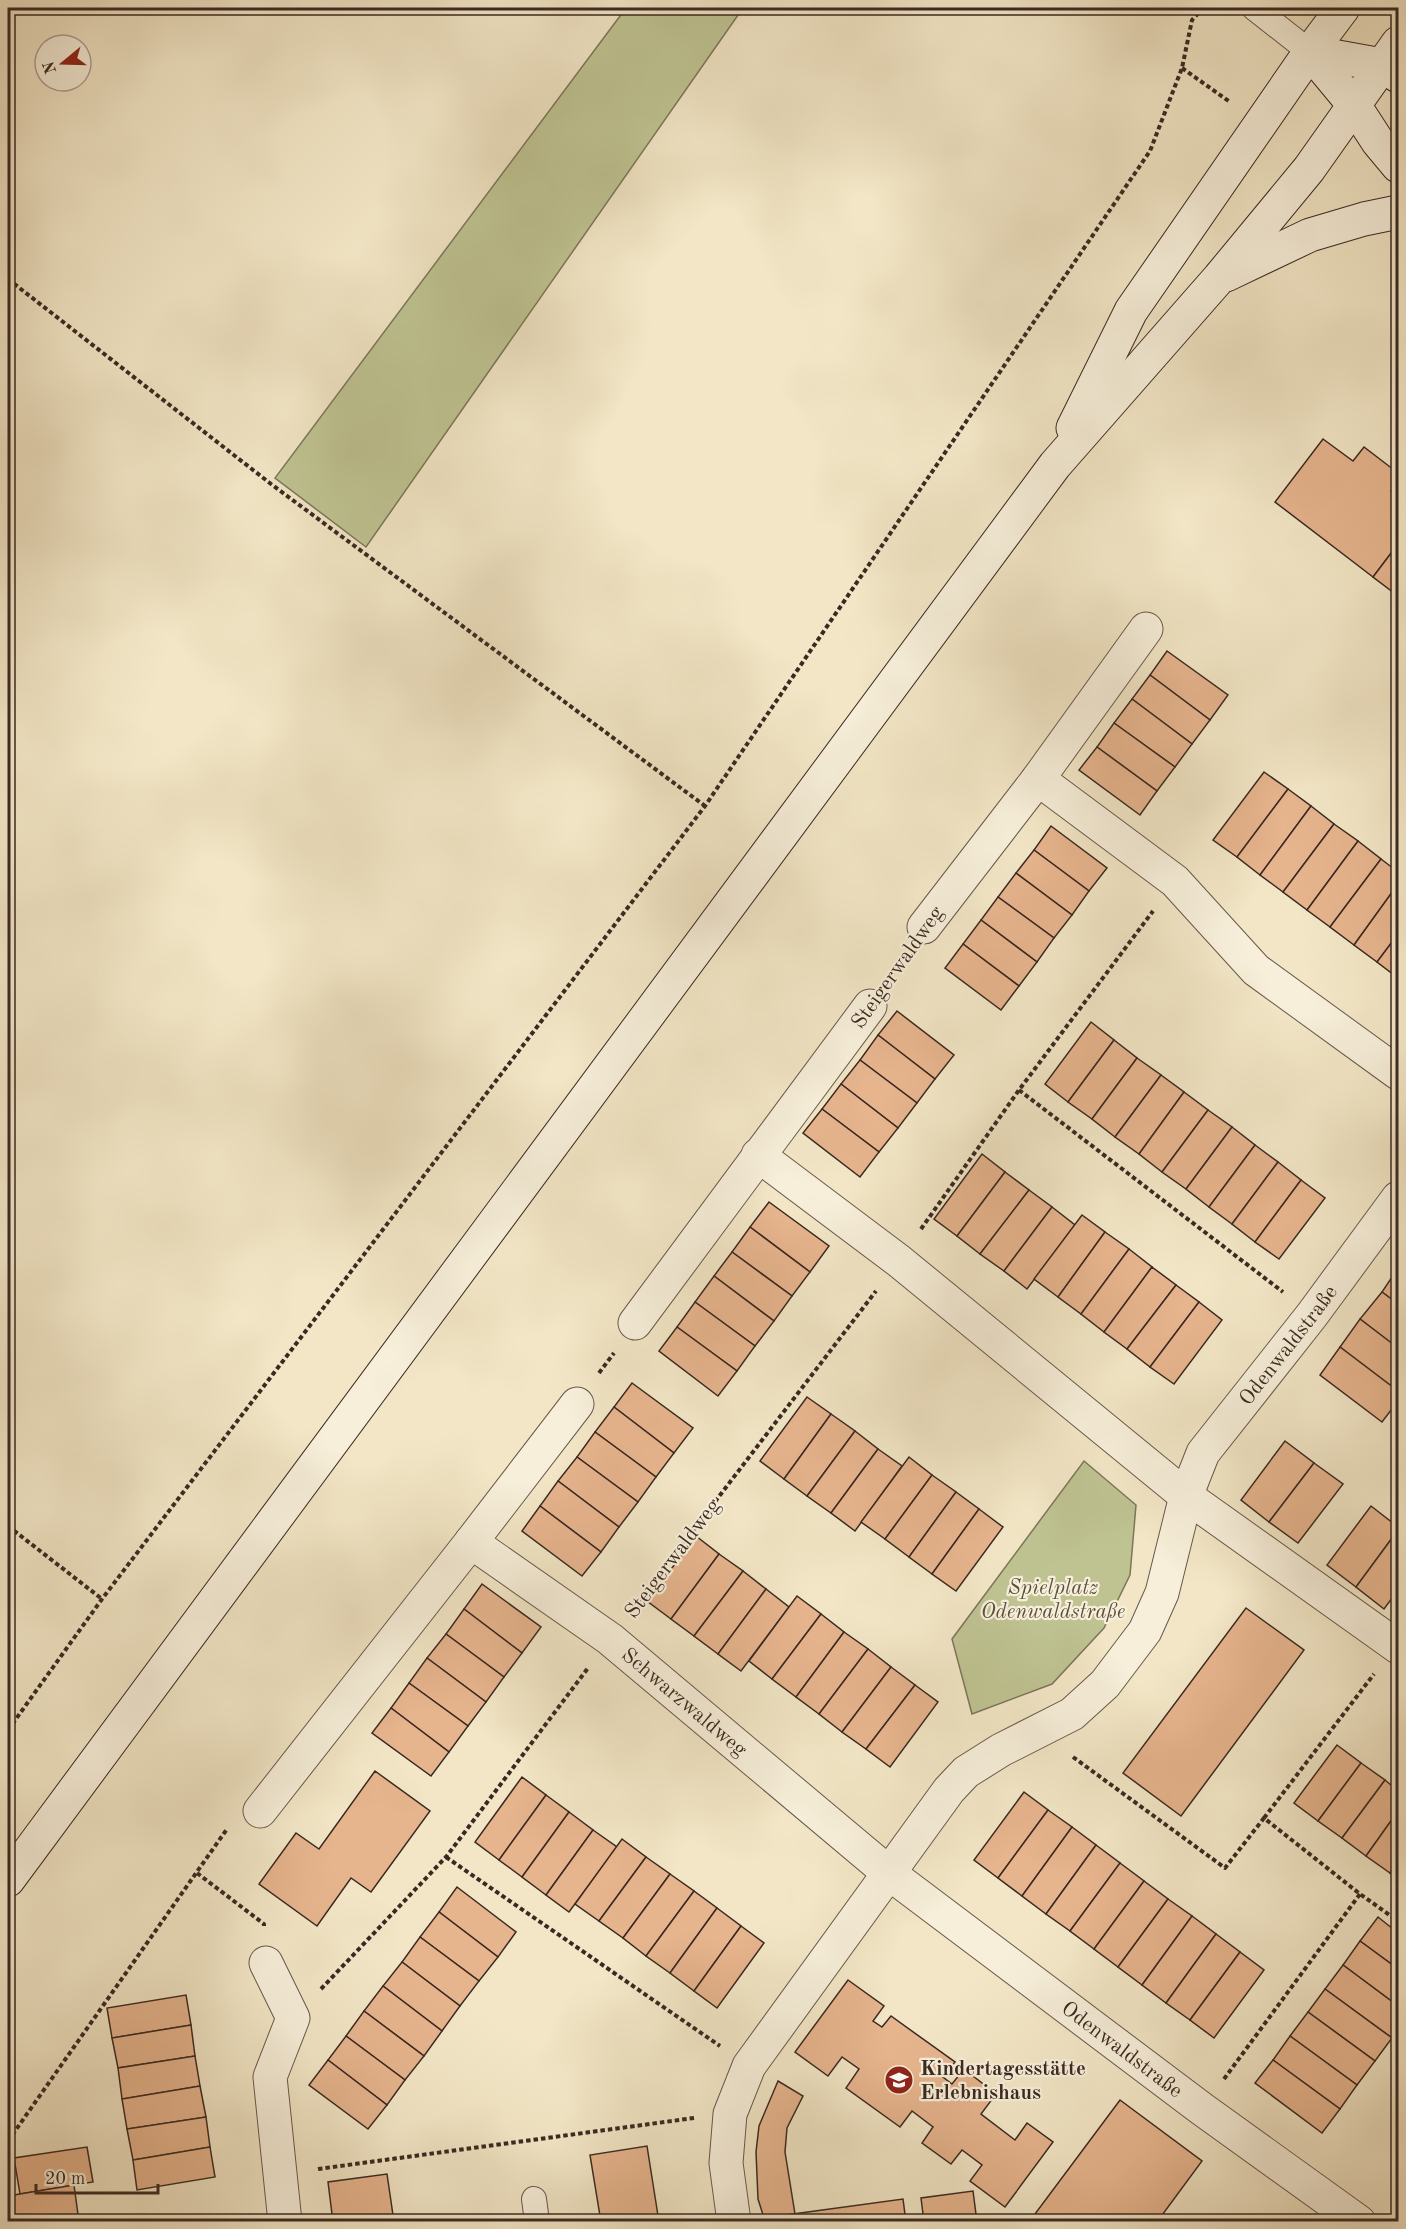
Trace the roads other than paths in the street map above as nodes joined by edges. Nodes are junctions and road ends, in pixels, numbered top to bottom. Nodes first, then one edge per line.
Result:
1 (1254, 8) edge
2 (1343, 8) edge
3 (1310, 52) junction
4 (1393, 61) edge
5 (1354, 105) junction
6 (1398, 166) edge
7 (1398, 212) edge
8 (1219, 278) junction
9 (1055, 465) junction
10 (1146, 629) dead end
11 (1038, 779) junction
12 (924, 927) road end
13 (870, 1006) road end
14 (1398, 1073) edge
15 (758, 1155) junction
16 (1398, 1198) edge
17 (635, 1323) road end
18 (577, 1404) road end
19 (1186, 1496) junction
20 (471, 1542) junction
21 (1397, 1646) edge
22 (260, 1811) road end
23 (890, 1874) junction
24 (8, 1880) edge
25 (266, 1963) road end
26 (285, 2222) edge
27 (734, 2222) edge
28 (1359, 2222) edge

1 - 3 lane
2 - 3 street
3 - 4 street
3 - 5 street
3 - 9 street
4 - 5 street
5 - 6 street
5 - 8 street
7 - 8 street
8 - 9 street
9 - 24 street
10 - 11 street, Steigerwaldweg
11 - 12 street, Steigerwaldweg
11 - 14 street
13 - 15 street, Steigerwaldweg
15 - 17 street, Steigerwaldweg
15 - 19 street
16 - 19 street, Odenwaldstraße
18 - 20 street
19 - 21 street
19 - 23 street, Odenwaldstraße
20 - 22 street
20 - 23 street, Schwarzwaldweg
23 - 27 street, Odenwaldstraße
23 - 28 street, Odenwaldstraße
25 - 26 street

